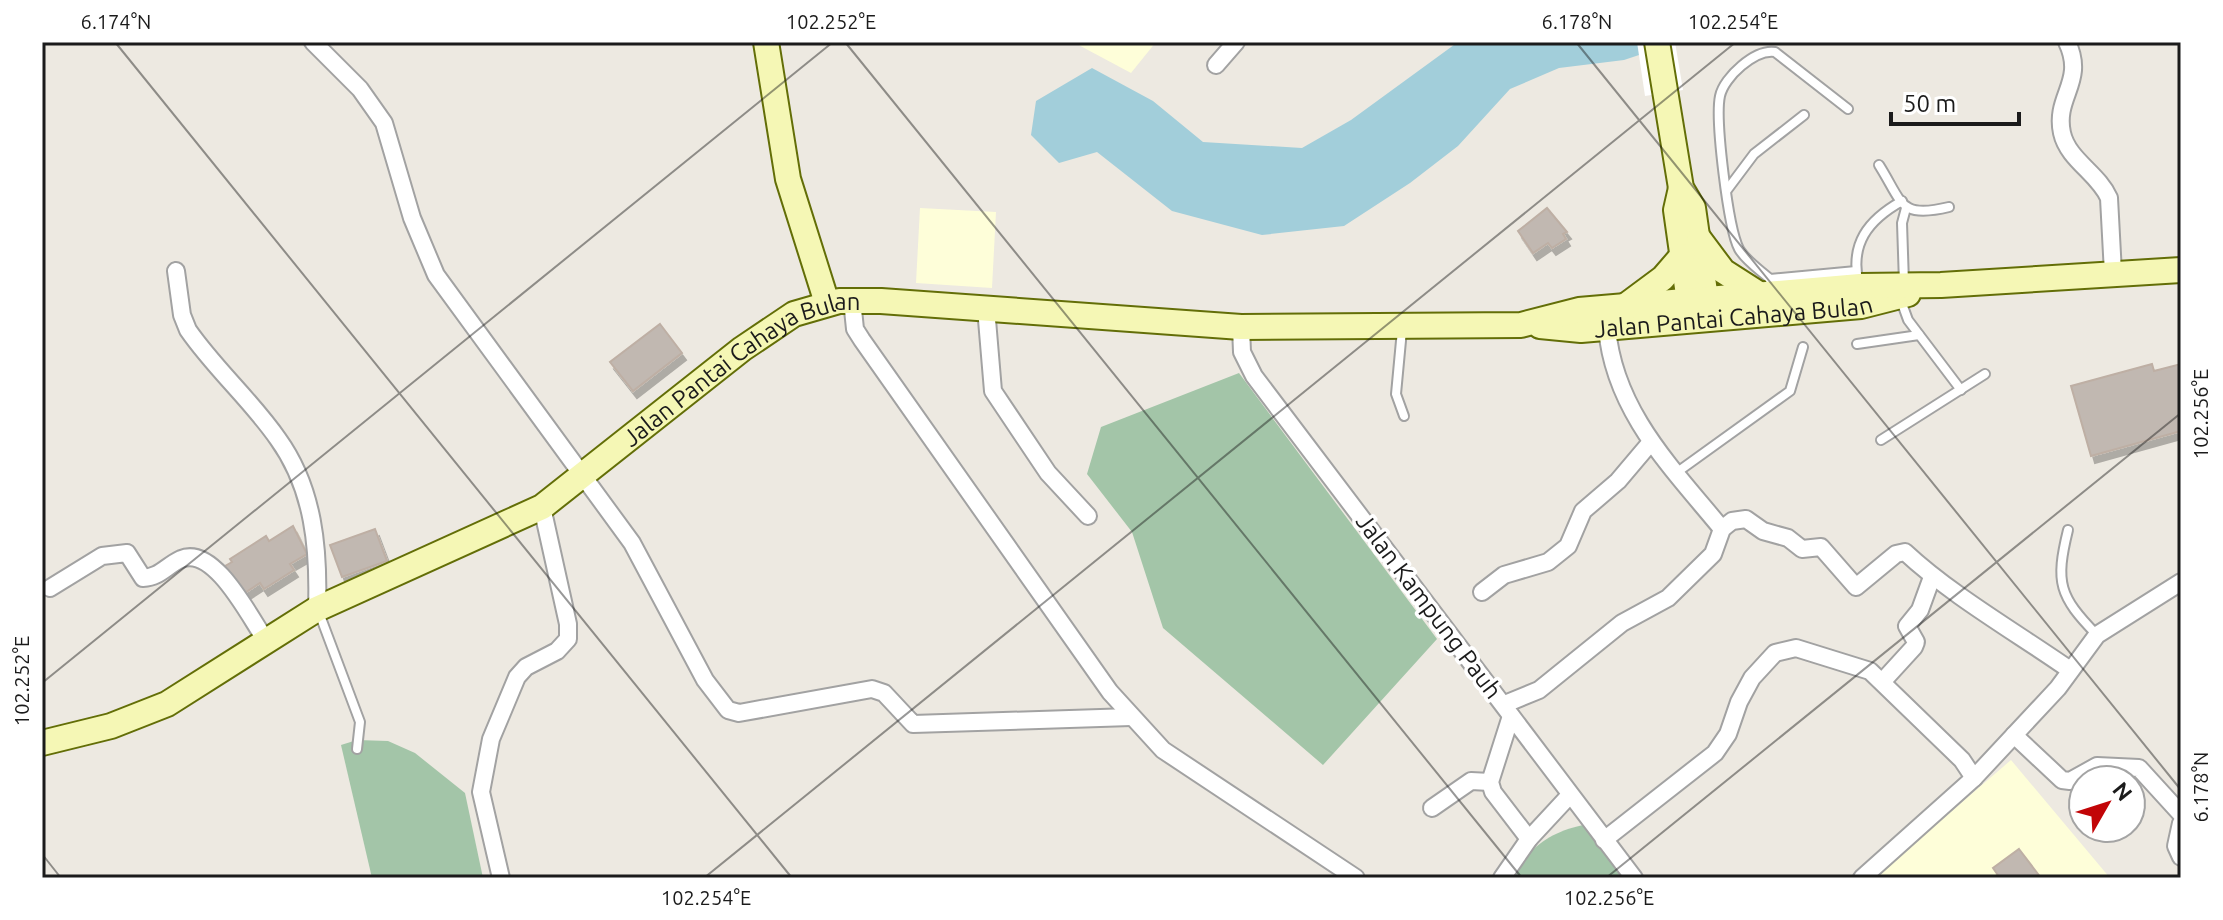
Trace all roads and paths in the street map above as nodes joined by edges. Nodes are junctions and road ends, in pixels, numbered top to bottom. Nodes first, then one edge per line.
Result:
1 (313, 42) edge
2 (766, 42) edge
3 (1236, 42) edge
4 (1657, 42) edge
5 (2067, 42) edge
6 (1216, 65) dead end
7 (1848, 109) dead end
8 (1804, 115) dead end
9 (1879, 165) dead end
10 (1681, 188) junction
11 (1727, 191) junction
12 (1904, 205) junction
13 (1949, 207) dead end
14 (1697, 233) junction
15 (1682, 256) junction
16 (2181, 270) edge
17 (176, 271) dead end
18 (2113, 273) junction
19 (1858, 278) junction
20 (1768, 289) junction
21 (1902, 291) junction
22 (852, 300) junction
23 (819, 305) junction
24 (986, 308) junction
25 (1699, 310) junction
26 (1610, 317) junction
27 (1402, 325) junction
28 (1241, 327) junction
29 (1919, 335) junction
30 (1857, 344) dead end
31 (1803, 347) dead end
32 (1985, 374) dead end
33 (1961, 390) junction
34 (1404, 416) dead end
35 (1881, 440) dead end
36 (1651, 442) junction
37 (1676, 473) junction
38 (585, 475) junction
39 (542, 507) junction
40 (1088, 516) dead end
41 (1722, 529) junction
42 (2068, 530) dead end
43 (1932, 577) junction
44 (2181, 582) edge
45 (50, 588) dead end
46 (1482, 592) dead end
47 (317, 609) junction
48 (2097, 635) junction
49 (265, 639) junction
50 (2070, 670) junction
51 (1882, 682) junction
52 (1508, 710) junction
53 (1131, 717) junction
54 (2014, 735) junction
55 (43, 741) edge
56 (357, 749) dead end
57 (1974, 778) junction
58 (1490, 782) junction
59 (1569, 796) junction
60 (1432, 808) dead end
61 (2181, 814) edge
62 (2181, 823) edge
63 (1529, 839) junction
64 (1604, 840) junction
65 (2181, 857) edge
66 (501, 878) edge
67 (1356, 878) edge
68 (1502, 878) edge
69 (1634, 878) edge
70 (1862, 878) edge

1 - 38 street
2 - 23 main road
3 - 6 street
4 - 10 main road
5 - 18 street
7 - 11 lane
8 - 11 lane
9 - 12 lane
10 - 14 main road
10 - 15 main road
11 - 20 lane
12 - 13 lane
12 - 19 lane
12 - 21 lane
14 - 20 main road
14 - 25 main road
15 - 25 main road
15 - 26 main road
16 - 18 main road, Jalan Pantai Cahaya Bulan
17 - 47 street
18 - 21 main road, Jalan Pantai Cahaya Bulan
19 - 20 main road, Jalan Pantai Cahaya Bulan
19 - 21 main road, Jalan Pantai Cahaya Bulan
20 - 25 main road, Jalan Pantai Cahaya Bulan
21 - 25 main road, Jalan Pantai Cahaya Bulan
21 - 29 lane
22 - 23 main road, Jalan Pantai Cahaya Bulan
22 - 24 main road, Jalan Pantai Cahaya Bulan
22 - 53 street
23 - 38 main road, Jalan Pantai Cahaya Bulan
24 - 28 main road, Jalan Pantai Cahaya Bulan
24 - 40 street
25 - 26 main road, Jalan Pantai Cahaya Bulan
26 - 27 main road, Jalan Pantai Cahaya Bulan
26 - 36 street
27 - 28 main road, Jalan Pantai Cahaya Bulan
27 - 34 lane
28 - 52 street, Jalan Kampung Pauh
29 - 30 lane
29 - 33 lane
31 - 37 lane
32 - 33 lane
33 - 35 lane
36 - 37 street
36 - 46 street
37 - 41 street
38 - 39 main road, Jalan Pantai Cahaya Bulan
38 - 53 street
39 - 47 main road, Jalan Pantai Cahaya Bulan
39 - 66 street
41 - 43 street
41 - 52 street
42 - 48 lane
43 - 50 street
43 - 51 street
44 - 48 street
45 - 49 street
47 - 49 main road, Jalan Pantai Cahaya Bulan
47 - 56 lane
48 - 50 street
49 - 55 main road, Jalan Pantai Cahaya Bulan
50 - 54 street
51 - 57 street
51 - 64 street
52 - 58 street
52 - 59 street, Jalan Kampung Pauh
53 - 67 street
54 - 57 street
54 - 61 street
57 - 70 street
58 - 60 street
58 - 63 street
59 - 63 street
59 - 64 street, Jalan Kampung Pauh
62 - 65 street
63 - 68 street
64 - 69 street, Jalan Kampung Pauh

